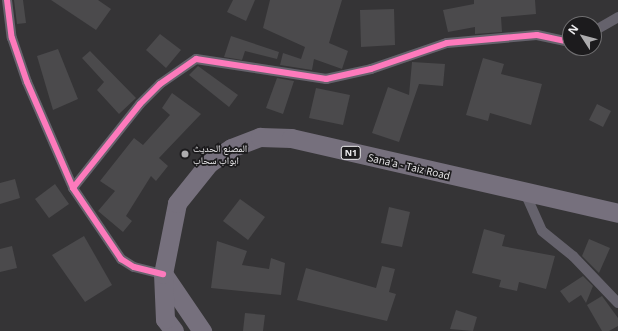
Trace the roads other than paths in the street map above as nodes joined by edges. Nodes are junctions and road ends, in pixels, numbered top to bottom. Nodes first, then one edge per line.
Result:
1 (7, 0) edge
2 (618, 17) edge
3 (602, 26) edge
4 (562, 40) edge
5 (73, 188) junction
6 (526, 195) junction
7 (618, 213) edge
8 (163, 274) junction
9 (618, 303) edge
10 (174, 331) edge
11 (202, 331) edge

1 - 5 street
2 - 3 street
4 - 5 street
5 - 8 street
6 - 7 highway, Sana'a - Taiz Road / N1
6 - 8 highway, Sana'a - Taiz Road / N1
6 - 9 street
8 - 10 highway, Sana'a - Taiz Road / N1
8 - 11 highway

